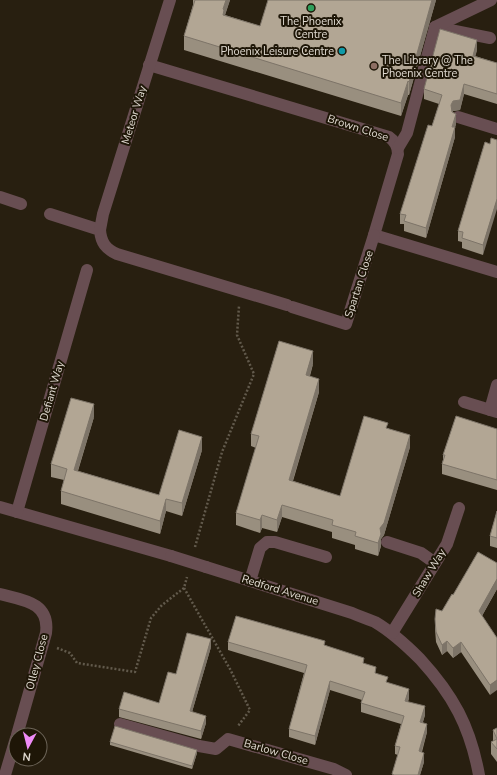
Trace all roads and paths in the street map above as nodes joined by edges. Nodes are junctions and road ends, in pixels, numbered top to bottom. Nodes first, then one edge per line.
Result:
1 (170, 0) edge
2 (490, 0) edge
3 (435, 27) junction
4 (490, 38) dead end
5 (150, 65) junction
6 (458, 117) dead end
7 (497, 128) edge
8 (398, 148) junction
9 (0, 197) edge
10 (21, 204) dead end
11 (50, 214) dead end
12 (100, 230) junction
13 (374, 234) junction
14 (87, 270) dead end
15 (497, 272) edge
16 (240, 291) junction
17 (497, 385) edge
18 (464, 402) dead end
19 (493, 411) edge
20 (0, 507) edge
21 (459, 508) dead end
22 (17, 512) junction
23 (387, 542) dead end
24 (194, 553) dead end
25 (326, 558) dead end
26 (435, 563) junction
27 (188, 574) dead end
28 (250, 581) junction
29 (184, 588) junction
30 (0, 594) edge
31 (392, 633) junction
32 (43, 643) junction
33 (120, 724) dead end
34 (19, 727) edge
35 (228, 739) junction
36 (346, 775) edge
37 (479, 775) edge

1 - 5 street, Meteor Way
2 - 3 street
3 - 4 street
3 - 8 street
5 - 8 street, Brown Close
5 - 12 street, Meteor Way
6 - 7 street
8 - 13 street, Brown Close
9 - 10 street
11 - 12 street
12 - 16 street
13 - 15 street
13 - 16 street, Spartan Close
14 - 22 street, Defiant Way
16 - 24 path
17 - 19 street
18 - 19 street
20 - 22 street, Redford Avenue
21 - 26 street, Shaw Way
22 - 28 street, Redford Avenue, bridge
23 - 26 street
25 - 28 street
26 - 31 street, Shaw Way
27 - 29 path
28 - 31 street, Redford Avenue
29 - 32 path
29 - 35 path
30 - 32 street, Olley Close
31 - 37 street, Redford Avenue
32 - 34 street, Olley Close
33 - 35 street
35 - 36 street, Barlow Close

